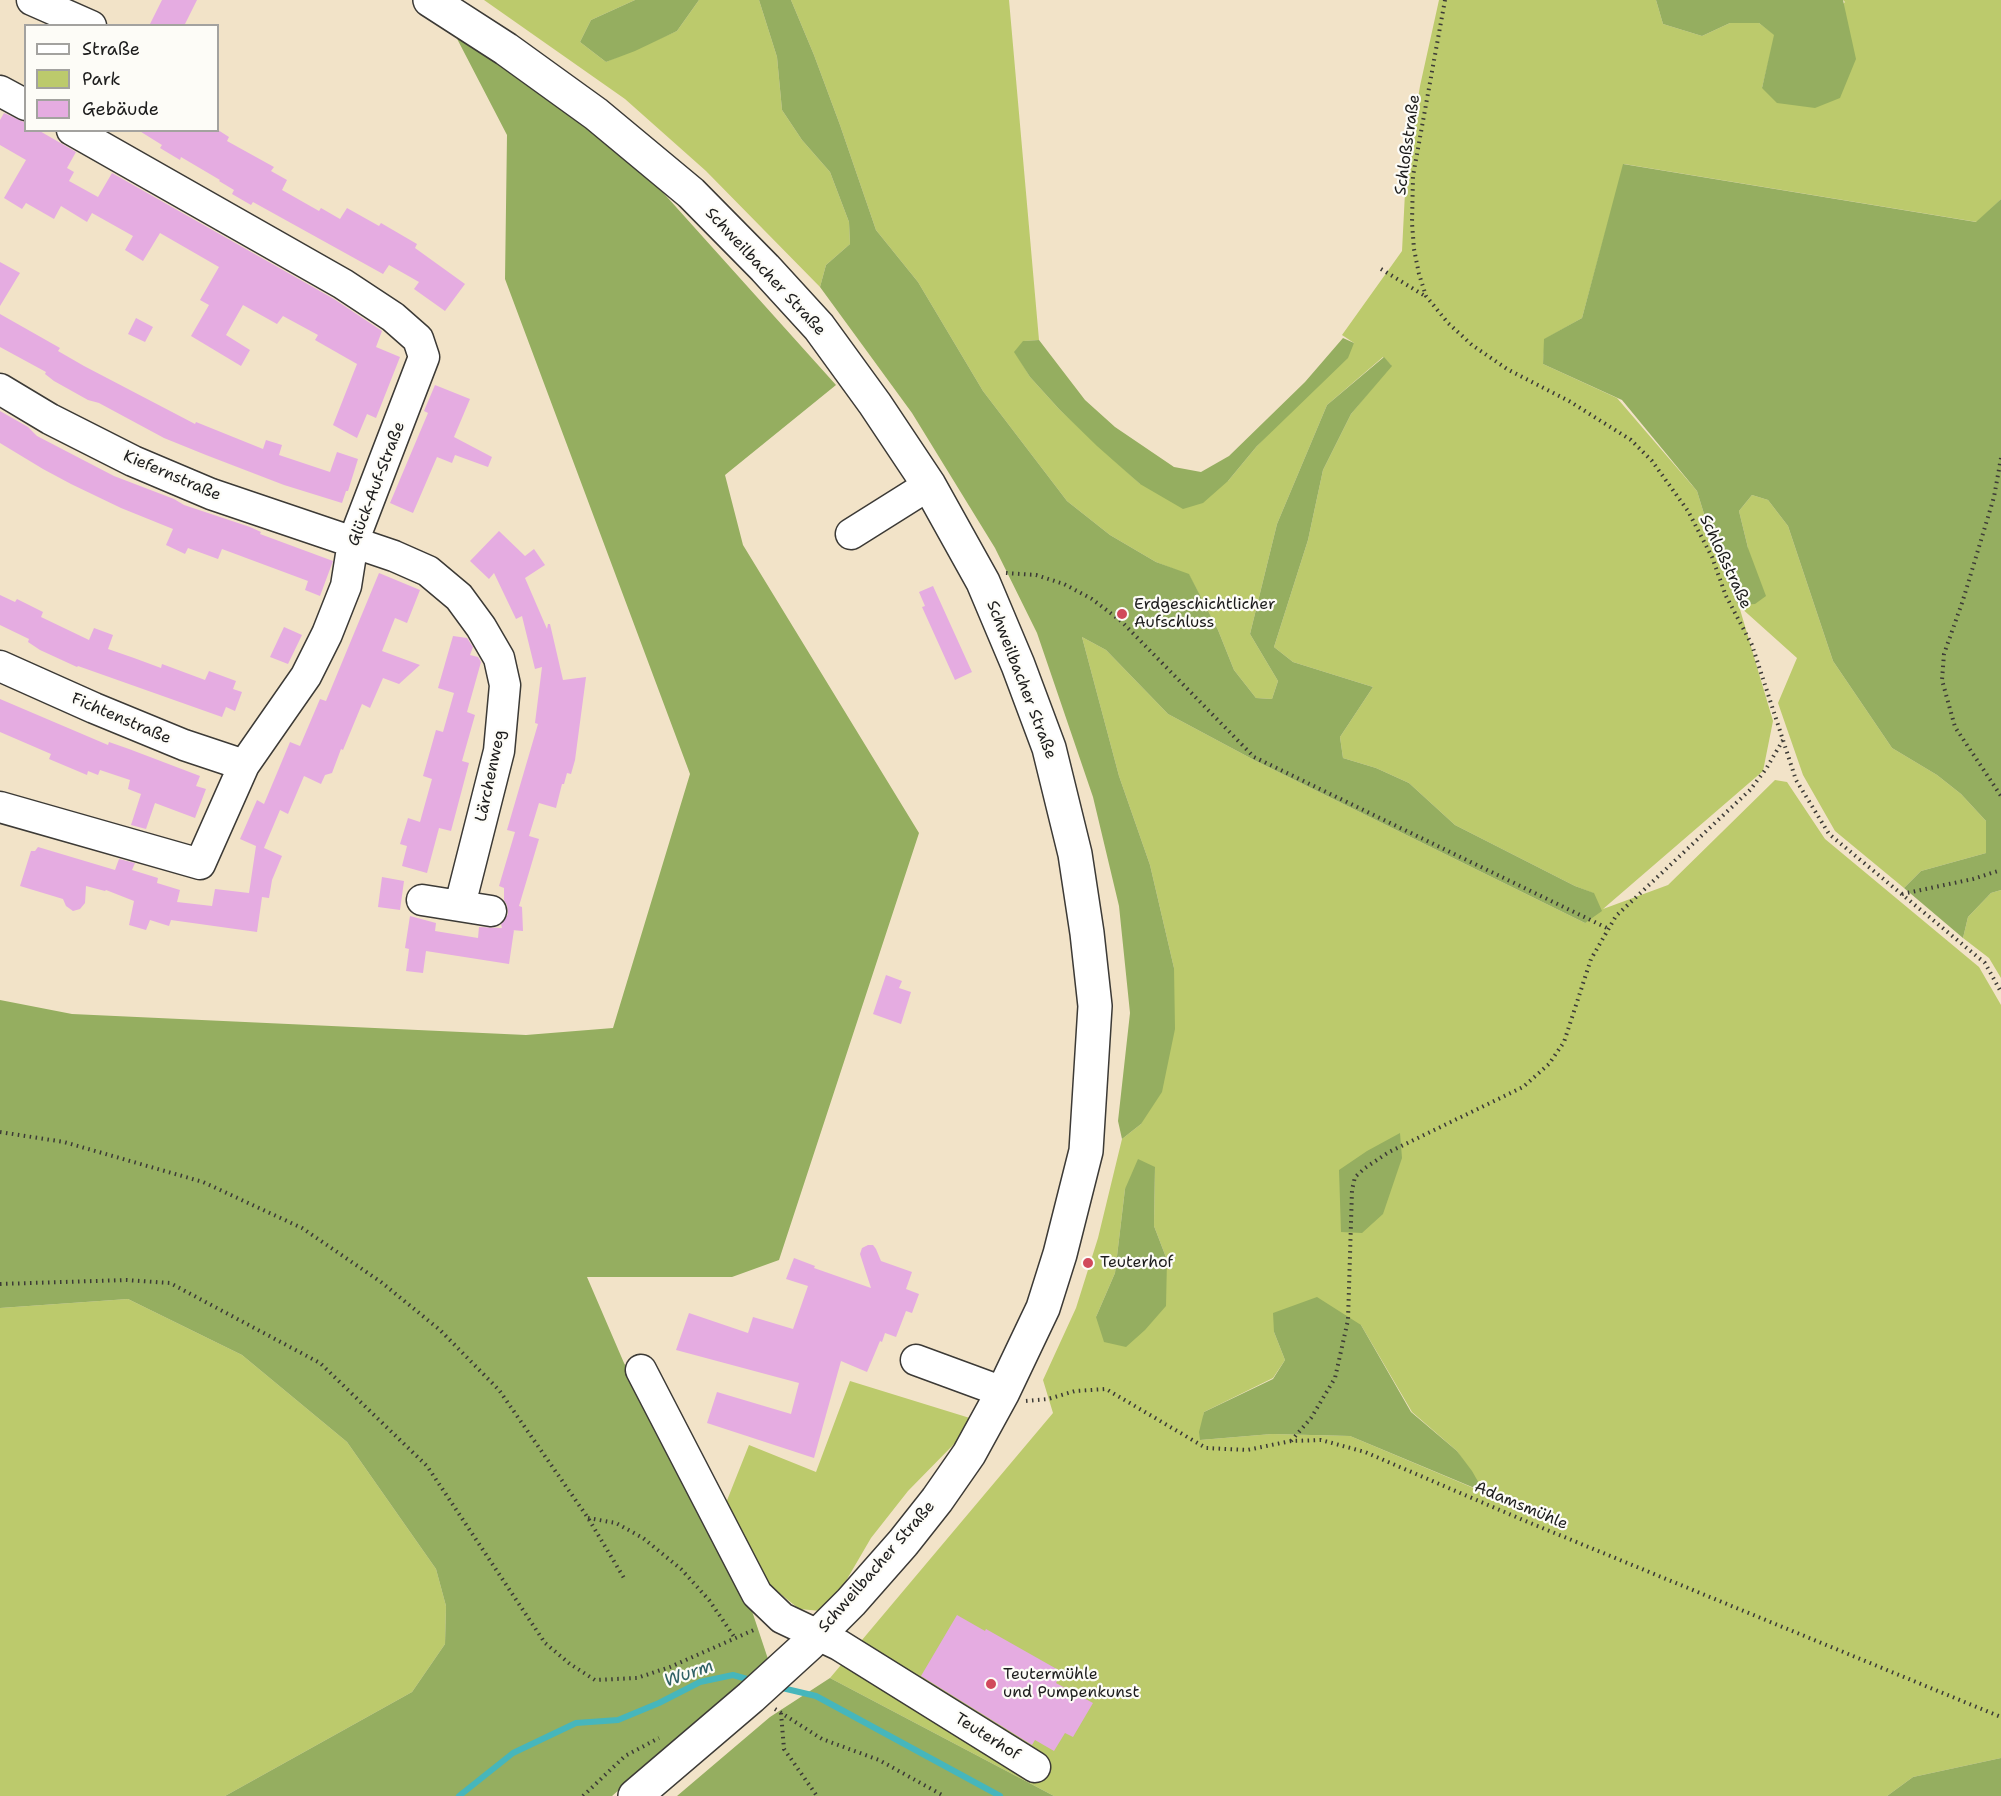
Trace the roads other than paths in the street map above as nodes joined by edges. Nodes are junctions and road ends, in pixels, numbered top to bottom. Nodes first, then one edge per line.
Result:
1 (32, 0) edge
2 (430, 0) edge
3 (86, 24) edge
4 (0, 91) edge
5 (24, 104) edge
6 (76, 132) edge
7 (0, 389) edge
8 (928, 485) junction
9 (852, 534) dead end
10 (353, 542) junction
11 (0, 666) edge
12 (244, 765) junction
13 (0, 807) edge
14 (422, 900) dead end
15 (460, 905) junction
16 (491, 911) dead end
17 (916, 1360) dead end
18 (641, 1370) dead end
19 (1019, 1395) junction
20 (813, 1640) junction
21 (1035, 1767) dead end
22 (635, 1796) edge

1 - 3 street
2 - 8 main road, Schweilbacher Straße
4 - 5 street
6 - 10 street, Glück-Auf-Straße
7 - 10 street, Kiefernstraße
8 - 9 street
8 - 19 main road, Schweilbacher Straße
10 - 12 street, Glück-Auf-Straße
10 - 15 street, Lärchenweg
11 - 12 street, Fichtenstraße
12 - 13 street, Glück-Auf-Straße
14 - 15 street
15 - 16 street
17 - 19 street
18 - 20 street, Teuterhof
19 - 20 main road, Schweilbacher Straße
20 - 21 street, Teuterhof
20 - 22 main road, Schweilbacher Straße

